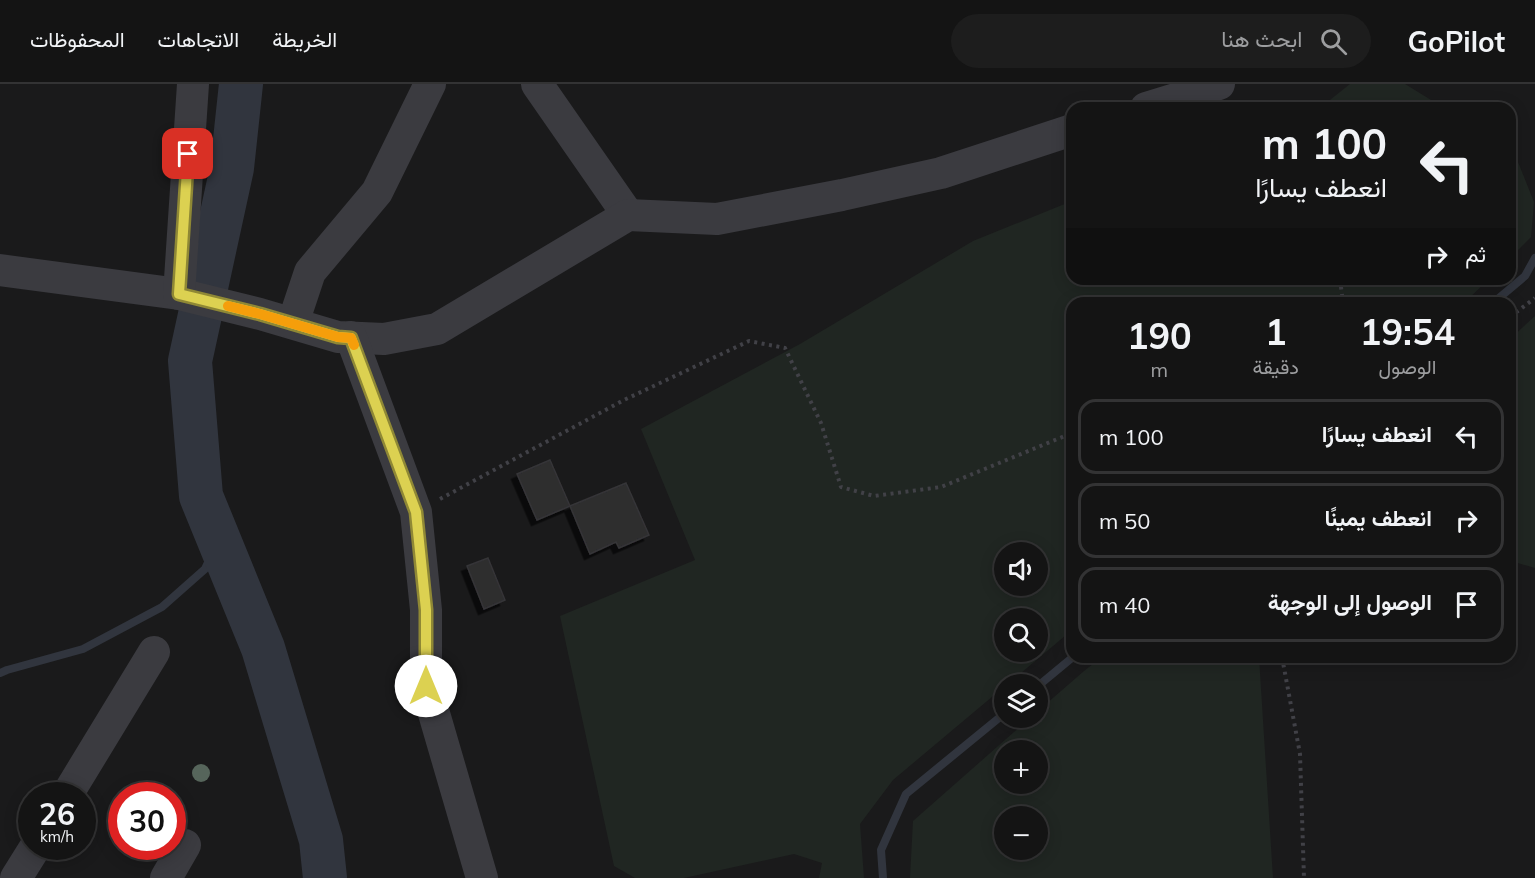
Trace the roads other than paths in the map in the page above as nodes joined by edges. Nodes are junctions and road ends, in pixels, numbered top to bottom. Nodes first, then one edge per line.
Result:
1 (193, 84) edge
2 (430, 84) edge
3 (537, 84) edge
4 (1219, 84) edge
5 (1166, 102) edge
6 (1066, 132) edge
7 (628, 215) junction
8 (0, 270) edge
9 (179, 294) junction
10 (293, 324) junction
11 (351, 338) junction
12 (154, 652) dead end
13 (75, 782) edge
14 (27, 860) edge
15 (176, 860) edge
16 (16, 878) edge
17 (166, 878) edge
18 (482, 878) edge

1 - 9 street
2 - 10 street
3 - 7 street
4 - 5 street
6 - 7 street
7 - 11 street
8 - 9 street
9 - 10 street
10 - 11 street
11 - 18 street
12 - 13 street
14 - 16 street
15 - 17 street

